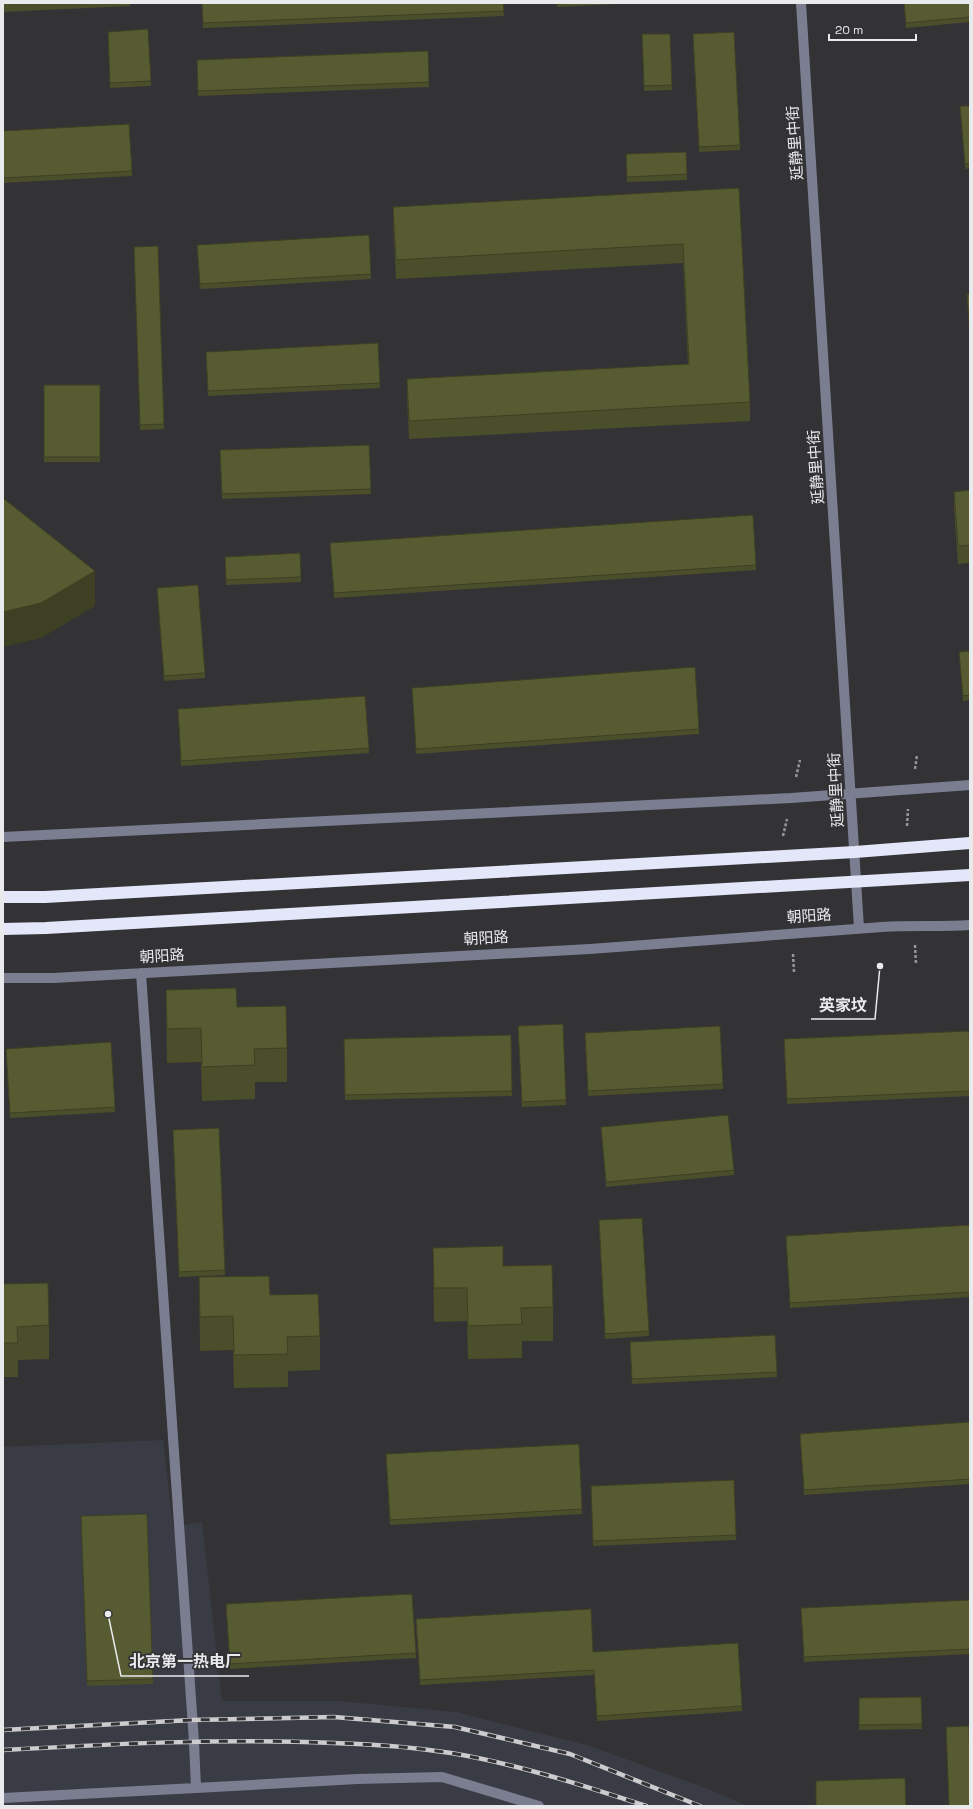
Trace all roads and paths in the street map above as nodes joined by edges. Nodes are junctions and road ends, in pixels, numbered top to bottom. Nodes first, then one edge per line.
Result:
1 (801, 3) edge
2 (970, 785) edge
3 (852, 794) junction
4 (3, 837) edge
5 (970, 843) edge
6 (855, 852) junction
7 (970, 875) edge
8 (857, 882) junction
9 (3, 897) edge
10 (970, 925) edge
11 (859, 928) junction
12 (3, 929) edge
13 (141, 973) junction
14 (3, 978) edge
15 (196, 1788) junction
16 (3, 1798) edge
17 (539, 1806) edge

1 - 3 street, 延静里中街
2 - 3 street
3 - 4 street
3 - 6 street, 延静里中街
5 - 6 highway
6 - 8 street, 延静里中街
6 - 9 highway
7 - 8 highway, 朝阳路
8 - 11 street, 延静里中街
8 - 12 highway, 朝阳路
10 - 11 street, 朝阳路
11 - 13 street, 朝阳路
13 - 14 street, 朝阳路
13 - 15 street
15 - 16 street
15 - 17 street

